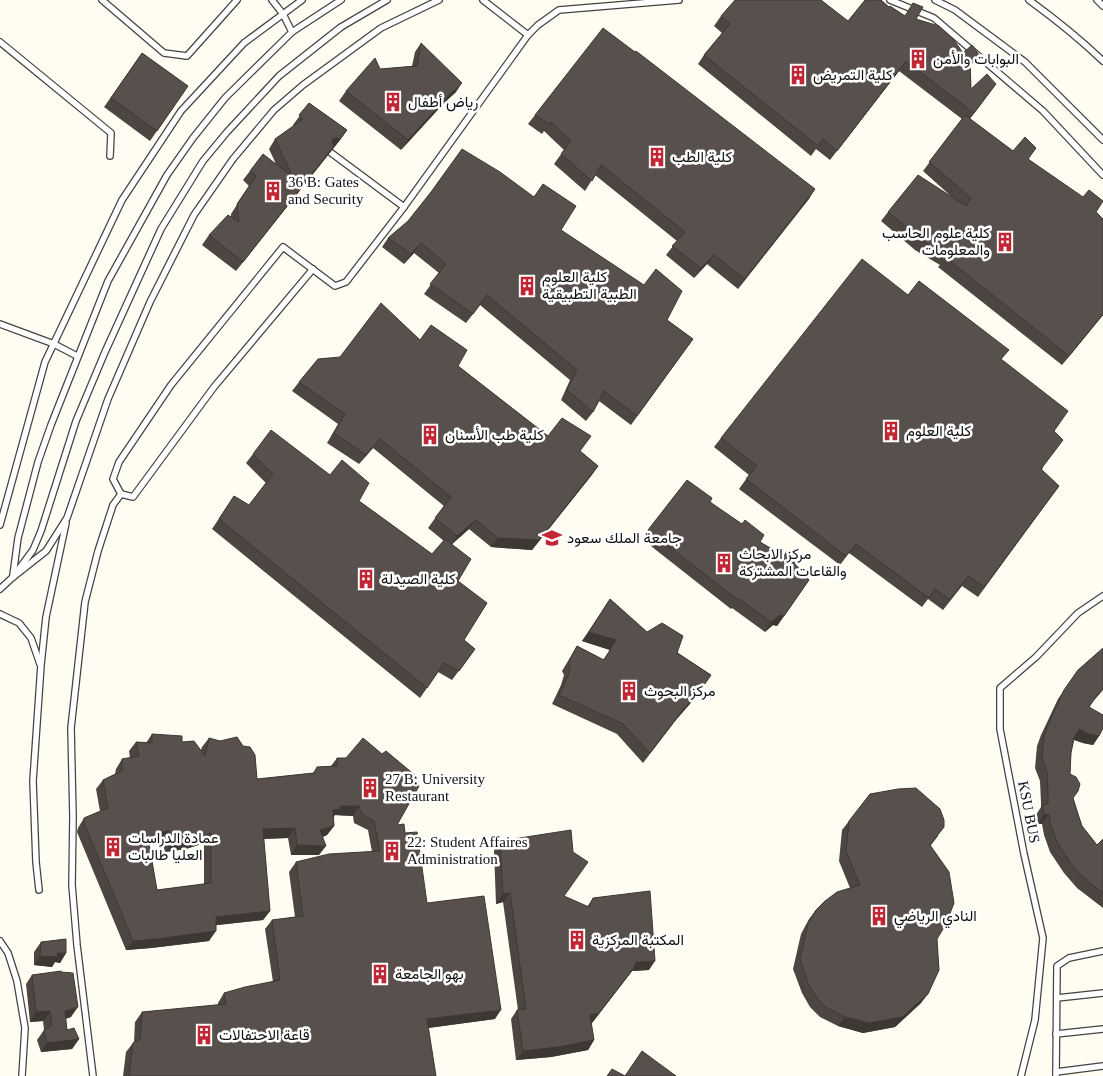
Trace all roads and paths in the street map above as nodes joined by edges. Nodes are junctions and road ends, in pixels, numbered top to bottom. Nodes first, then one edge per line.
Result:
1 (102, 0) edge
2 (237, 0) edge
3 (272, 0) edge
4 (302, 0) edge
5 (341, 0) edge
6 (387, 0) edge
7 (439, 0) edge
8 (483, 0) edge
9 (679, 0) edge
10 (890, 0) edge
11 (935, 0) edge
12 (1029, 0) edge
13 (1097, 0) edge
14 (906, 3) edge
15 (1103, 6) edge
16 (283, 14) junction
17 (292, 32) junction
18 (528, 35) junction
19 (0, 42) edge
20 (1103, 62) edge
21 (1103, 140) edge
22 (330, 152) edge
23 (110, 156) dead end
24 (1103, 175) edge
25 (404, 206) junction
26 (313, 269) junction
27 (0, 324) edge
28 (54, 344) junction
29 (78, 356) junction
30 (121, 494) junction
31 (67, 518) junction
32 (0, 525) edge
33 (13, 577) junction
34 (0, 589) edge
35 (1103, 596) edge
36 (0, 614) edge
37 (41, 668) junction
38 (39, 890) dead end
39 (0, 941) edge
40 (1103, 951) edge
41 (1103, 993) edge
42 (1057, 998) junction
43 (1103, 1030) edge
44 (1056, 1034) junction
45 (1103, 1066) edge
46 (1056, 1074) edge
47 (22, 1076) edge
48 (92, 1076) edge
49 (1021, 1076) edge

1 - 2 lane
3 - 16 lane
4 - 16 lane
5 - 17 lane
6 - 33 lane
7 - 31 lane
8 - 18 lane
9 - 18 lane
10 - 14 lane
11 - 21 lane
12 - 20 lane
13 - 15 lane
14 - 24 lane
16 - 17 lane
16 - 28 lane
17 - 29 lane
18 - 25 lane
19 - 23 lane
22 - 25 lane
25 - 26 lane
26 - 30 lane
26 - 30 lane
27 - 28 lane
28 - 29 lane
28 - 32 lane
29 - 33 lane
30 - 48 lane
31 - 33 lane
31 - 37 lane
33 - 34 lane
35 - 49 lane, KSU BUS
36 - 37 lane
37 - 38 lane
39 - 47 lane
40 - 42 lane
41 - 42 lane
42 - 44 lane
43 - 44 lane
44 - 46 lane
45 - 46 lane

